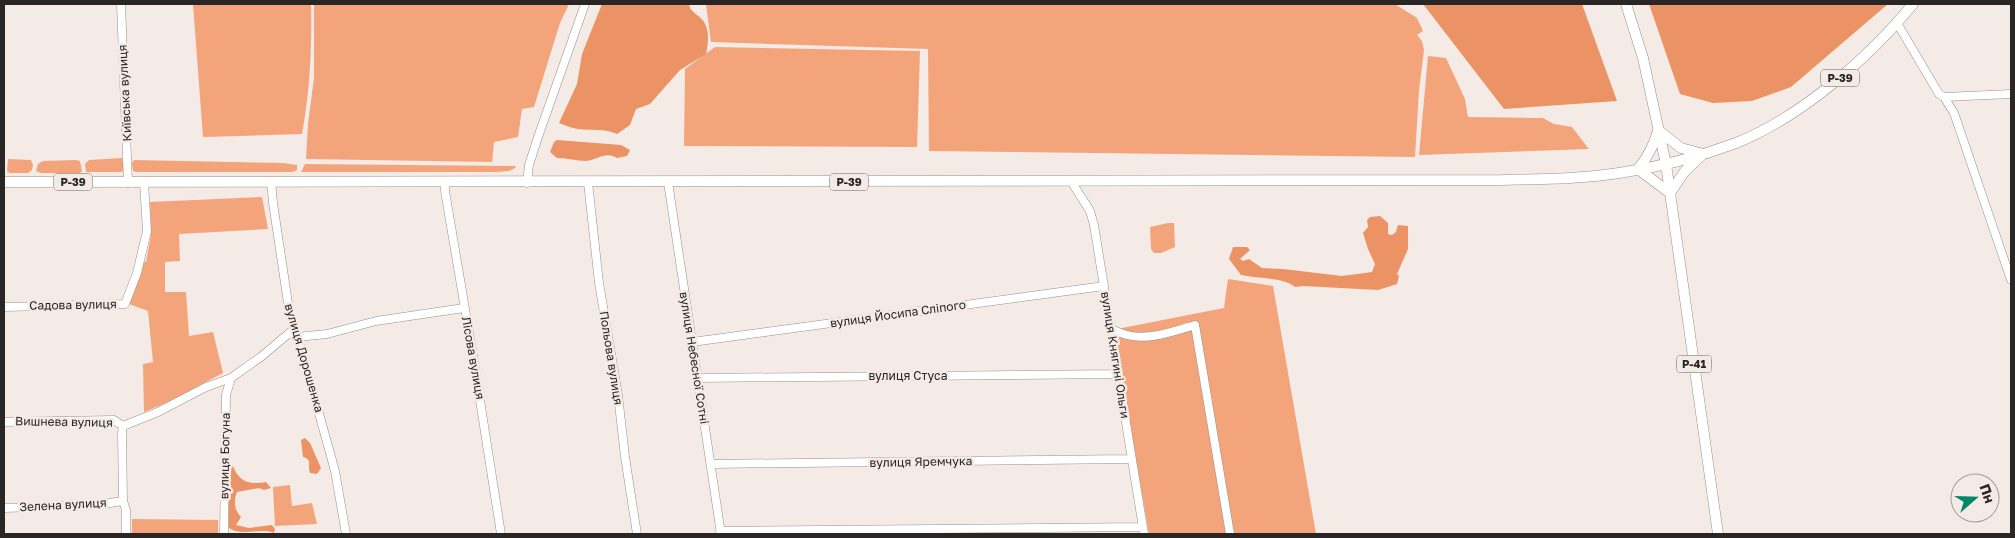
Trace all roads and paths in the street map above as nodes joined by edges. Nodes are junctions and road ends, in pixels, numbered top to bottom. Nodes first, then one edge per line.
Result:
1 (120, 4) edge
2 (585, 4) edge
3 (1626, 4) edge
4 (1913, 4) edge
5 (1898, 24) junction
6 (2011, 94) edge
7 (1944, 97) junction
8 (1658, 130) junction
9 (1704, 154) junction
10 (1666, 164) junction
11 (1638, 169) junction
12 (271, 180) junction
13 (1071, 181) junction
14 (4, 182) edge
15 (128, 182) junction
16 (143, 182) junction
17 (588, 182) junction
18 (668, 182) junction
19 (445, 183) junction
20 (527, 183) junction
21 (1670, 194) junction
22 (2011, 280) edge
23 (1104, 286) junction
24 (4, 307) edge
25 (464, 308) junction
26 (294, 329) junction
27 (1112, 329) junction
28 (297, 337) junction
29 (692, 342) junction
30 (1119, 374) junction
31 (231, 378) junction
32 (698, 378) junction
33 (4, 422) edge
34 (123, 426) junction
35 (1131, 459) junction
36 (711, 464) junction
37 (123, 501) junction
38 (4, 508) edge
39 (941, 531) edge
40 (1040, 531) edge
41 (1144, 531) edge
42 (721, 532) edge
43 (845, 532) edge
44 (126, 534) edge
45 (224, 534) edge
46 (346, 534) edge
47 (501, 534) edge
48 (637, 534) edge
49 (1230, 534) edge
50 (1718, 534) edge

1 - 15 street, Київська вулиця
2 - 20 street
3 - 8 main road, Р-41
4 - 5 main road, Р-39
5 - 7 street
5 - 9 main road, Р-39
6 - 7 street
7 - 22 street
8 - 9 main road
8 - 10 main road, Р-41
8 - 11 main road
9 - 10 main road, Р-39
9 - 21 main road
10 - 11 main road, Р-39
10 - 21 main road, Р-41
11 - 13 main road, Р-39
11 - 21 main road
12 - 16 main road, Р-39
12 - 19 main road, Р-39
12 - 26 street, вулиця Дорошенка
13 - 18 main road, Р-39
13 - 23 street, вулиця Княгині Ольги
14 - 15 main road, Р-39
15 - 16 main road, Р-39
16 - 24 street, Садова вулиця
17 - 18 main road, Р-39
17 - 20 main road, Р-39
17 - 48 street, Польова вулиця
18 - 29 street, вулиця Небесної Сотні
19 - 20 main road, Р-39
19 - 25 street, Лісова вулиця
21 - 50 main road, Р-41
23 - 27 street, вулиця Княгині Ольги
23 - 29 street, вулиця Йосипа Сліпого
25 - 28 street
25 - 47 street, Лісова вулиця
26 - 28 street, вулиця Дорошенка
26 - 31 street
27 - 30 street, вулиця Княгині Ольги
27 - 49 street
28 - 46 street, вулиця Дорошенка
29 - 32 street, вулиця Небесної Сотні
30 - 32 street, вулиця Стуса
30 - 35 street, вулиця Княгині Ольги
31 - 34 street
31 - 45 street, вулиця Богуна
32 - 36 street, вулиця Небесної Сотні
33 - 34 street, Вишнева вулиця
34 - 37 street
35 - 36 street, вулиця Яремчука
35 - 41 street, вулиця Княгині Ольги
36 - 42 street, вулиця Небесної Сотні
37 - 38 street, Зелена вулиця
37 - 44 street
39 - 40 street
39 - 43 street
40 - 41 street
42 - 43 street

